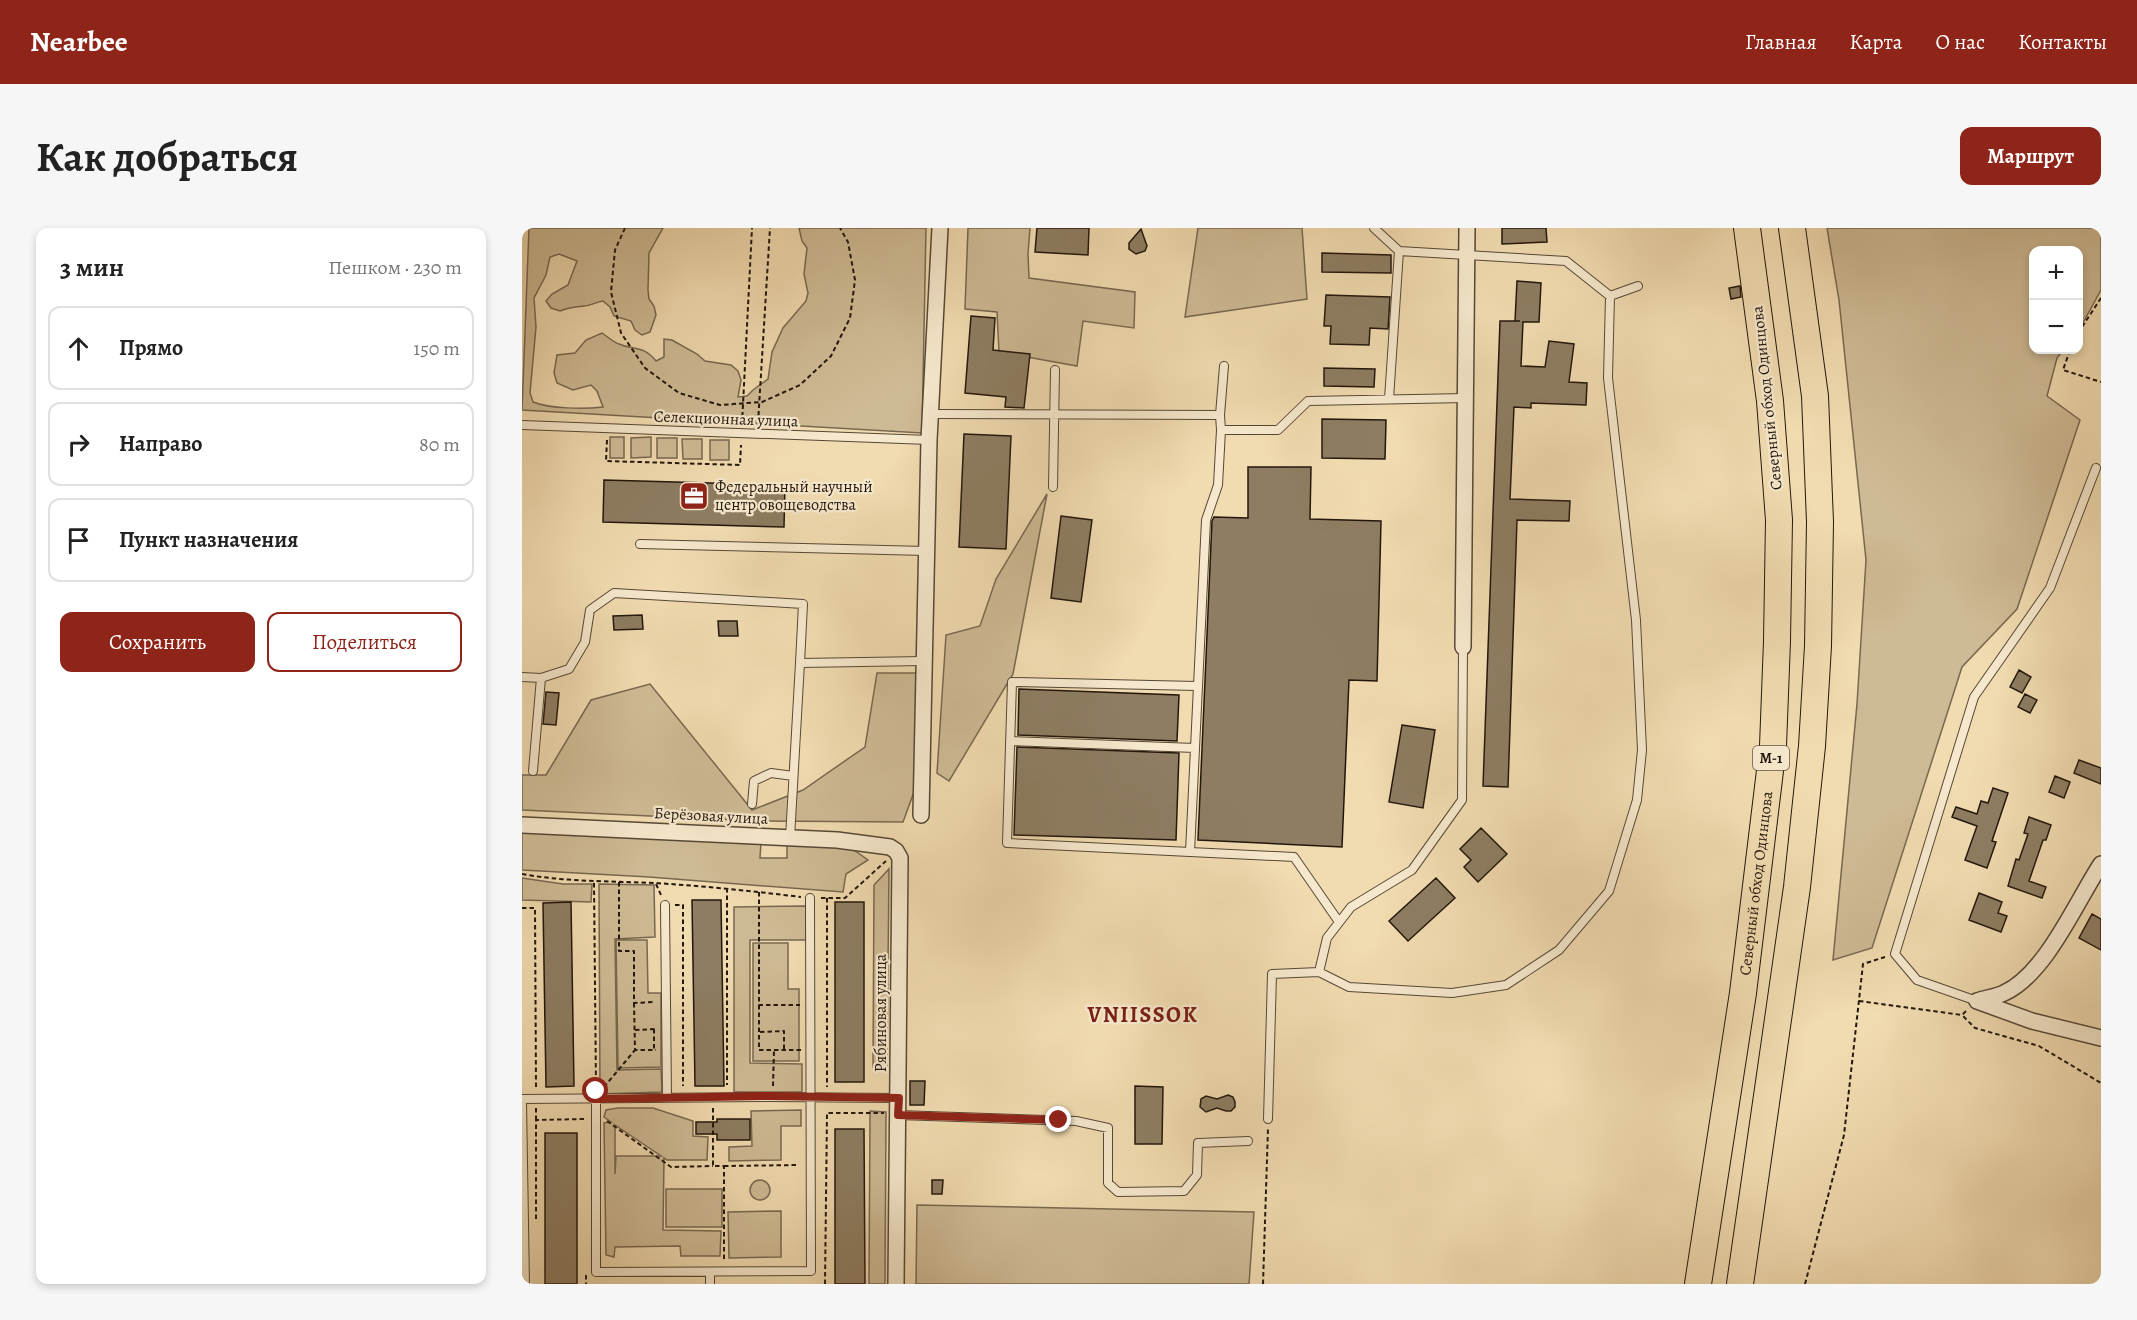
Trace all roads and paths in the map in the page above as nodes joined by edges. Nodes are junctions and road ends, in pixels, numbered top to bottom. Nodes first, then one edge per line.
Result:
1 (625, 228) edge
2 (752, 228) edge
3 (770, 228) edge
4 (840, 228) edge
5 (940, 228) edge
6 (1374, 228) edge
7 (1467, 228) edge
8 (1747, 228) edge
9 (1792, 228) edge
10 (1399, 251) junction
11 (1467, 256) junction
12 (1638, 286) dead end
13 (1610, 296) junction
14 (2101, 298) edge
15 (2083, 327) edge
16 (2069, 354) edge
17 (1224, 366) dead end
18 (1055, 370) dead end
19 (2101, 382) edge
20 (1466, 398) junction
21 (1389, 399) junction
22 (760, 402) junction
23 (742, 403) junction
24 (931, 414) junction
25 (1054, 415) junction
26 (1220, 415) junction
27 (522, 425) edge
28 (608, 428) junction
29 (1221, 430) junction
30 (741, 432) junction
31 (758, 433) junction
32 (929, 441) junction
33 (2096, 468) dead end
34 (1053, 487) dead end
35 (640, 544) dead end
36 (926, 551) junction
37 (1463, 647) joint
38 (924, 661) junction
39 (800, 663) junction
40 (522, 677) edge
41 (541, 678) junction
42 (1197, 686) junction
43 (1010, 741) junction
44 (1195, 748) junction
45 (533, 771) dead end
46 (793, 776) junction
47 (752, 804) dead end
48 (921, 815) dead end
49 (522, 825) edge
50 (790, 838) junction
51 (896, 851) junction
52 (1190, 852) junction
53 (2101, 864) edge
54 (522, 874) edge
55 (594, 882) junction
56 (619, 882) junction
57 (727, 888) junction
58 (759, 892) junction
59 (810, 898) junction
60 (827, 898) junction
61 (665, 905) dead end
62 (522, 908) edge
63 (1339, 922) junction
64 (1894, 954) junction
65 (1319, 972) junction
66 (1977, 1000) junction
67 (1859, 1001) junction
68 (666, 1002) junction
69 (634, 1003) junction
70 (759, 1005) junction
71 (810, 1005) junction
72 (1962, 1015) junction
73 (654, 1029) junction
74 (666, 1029) junction
75 (634, 1030) junction
76 (759, 1032) junction
77 (2101, 1038) edge
78 (635, 1050) junction
79 (654, 1050) junction
80 (667, 1050) junction
81 (683, 1050) dead end
82 (774, 1050) junction
83 (784, 1050) junction
84 (810, 1050) junction
85 (827, 1050) junction
86 (2101, 1083) edge
87 (773, 1089) dead end
88 (601, 1091) dead end
89 (713, 1097) junction
90 (728, 1097) junction
91 (811, 1097) junction
92 (827, 1097) junction
93 (667, 1098) junction
94 (899, 1098) junction
95 (536, 1099) junction
96 (596, 1099) junction
97 (522, 1100) edge
98 (827, 1113) junction
99 (894, 1114) junction
100 (1268, 1119) joint
101 (536, 1120) junction
102 (596, 1120) junction
103 (1248, 1141) dead end
104 (811, 1165) junction
105 (826, 1165) junction
106 (713, 1166) junction
107 (724, 1166) junction
108 (536, 1226) dead end
109 (724, 1261) dead end
110 (586, 1272) dead end
111 (710, 1272) junction
112 (525, 1284) edge
113 (586, 1284) edge
114 (710, 1284) edge
115 (825, 1284) edge
116 (896, 1284) edge
117 (1263, 1284) edge
118 (1698, 1284) edge
119 (1740, 1284) edge
120 (1805, 1284) edge

1 - 23 path
2 - 23 path
3 - 22 path
4 - 22 path
5 - 24 street
6 - 10 lane
7 - 11 street
8 - 118 highway, Северный обход Одинцова / М-1
9 - 119 highway, М-1
10 - 11 lane
10 - 21 lane
11 - 13 lane
11 - 20 street
12 - 13 lane
13 - 65 lane
14 - 15 path
16 - 19 path
17 - 26 lane
18 - 25 lane
20 - 21 lane
20 - 37 street
21 - 29 lane
22 - 23 path
22 - 31 path
23 - 30 path
24 - 25 lane
24 - 32 street
25 - 26 lane
25 - 34 lane
26 - 29 lane
27 - 28 lane, Селекционная улица
28 - 30 lane, Селекционная улица
28 - 30 path
29 - 42 lane
30 - 31 lane, Селекционная улица
31 - 32 lane, Селекционная улица
32 - 36 street
33 - 64 lane
35 - 36 lane
36 - 38 street
37 - 63 lane
38 - 39 lane
38 - 48 street
39 - 41 lane
39 - 46 lane
40 - 41 lane
41 - 45 lane
42 - 43 lane
42 - 44 lane
43 - 44 lane
43 - 52 lane
44 - 52 lane
46 - 47 lane
46 - 50 lane
49 - 50 street, Берёзовая улица
50 - 51 street, Берёзовая улица
51 - 60 path
51 - 94 street, Рябиновая улица
52 - 63 lane
53 - 66 street
54 - 55 path
55 - 56 path
55 - 96 path
56 - 57 path
56 - 69 path
57 - 58 path
57 - 90 path
58 - 59 path
58 - 70 path
59 - 60 path
59 - 71 lane
60 - 85 path
61 - 68 lane
62 - 95 path
63 - 65 lane
64 - 66 lane
64 - 67 path
65 - 100 lane
66 - 72 path
66 - 77 street
67 - 72 path
67 - 120 path
68 - 69 path
68 - 74 lane
69 - 75 path
70 - 71 path
70 - 76 path
71 - 84 lane
72 - 86 path
73 - 74 path
73 - 75 path
73 - 79 path
74 - 80 lane
75 - 78 path
76 - 82 path
76 - 83 path
78 - 79 path
78 - 88 path
79 - 80 path
80 - 81 path
80 - 93 lane
82 - 83 path
82 - 87 path
83 - 84 path
84 - 85 path
84 - 91 lane
85 - 92 path
89 - 90 lane
89 - 93 lane
89 - 106 path
90 - 91 lane
91 - 92 lane
91 - 104 lane
92 - 94 lane
92 - 98 path
93 - 96 lane
94 - 99 street, Рябиновая улица
95 - 96 lane
95 - 97 lane
95 - 101 path
96 - 102 lane
97 - 112 lane
98 - 99 path
98 - 105 path
99 - 103 lane
99 - 116 street, Рябиновая улица
100 - 117 path
101 - 102 path
101 - 108 path
102 - 106 path
102 - 111 lane
104 - 105 path
104 - 107 path
104 - 111 lane
105 - 115 path
106 - 107 path
107 - 109 path
110 - 113 path
111 - 114 lane

